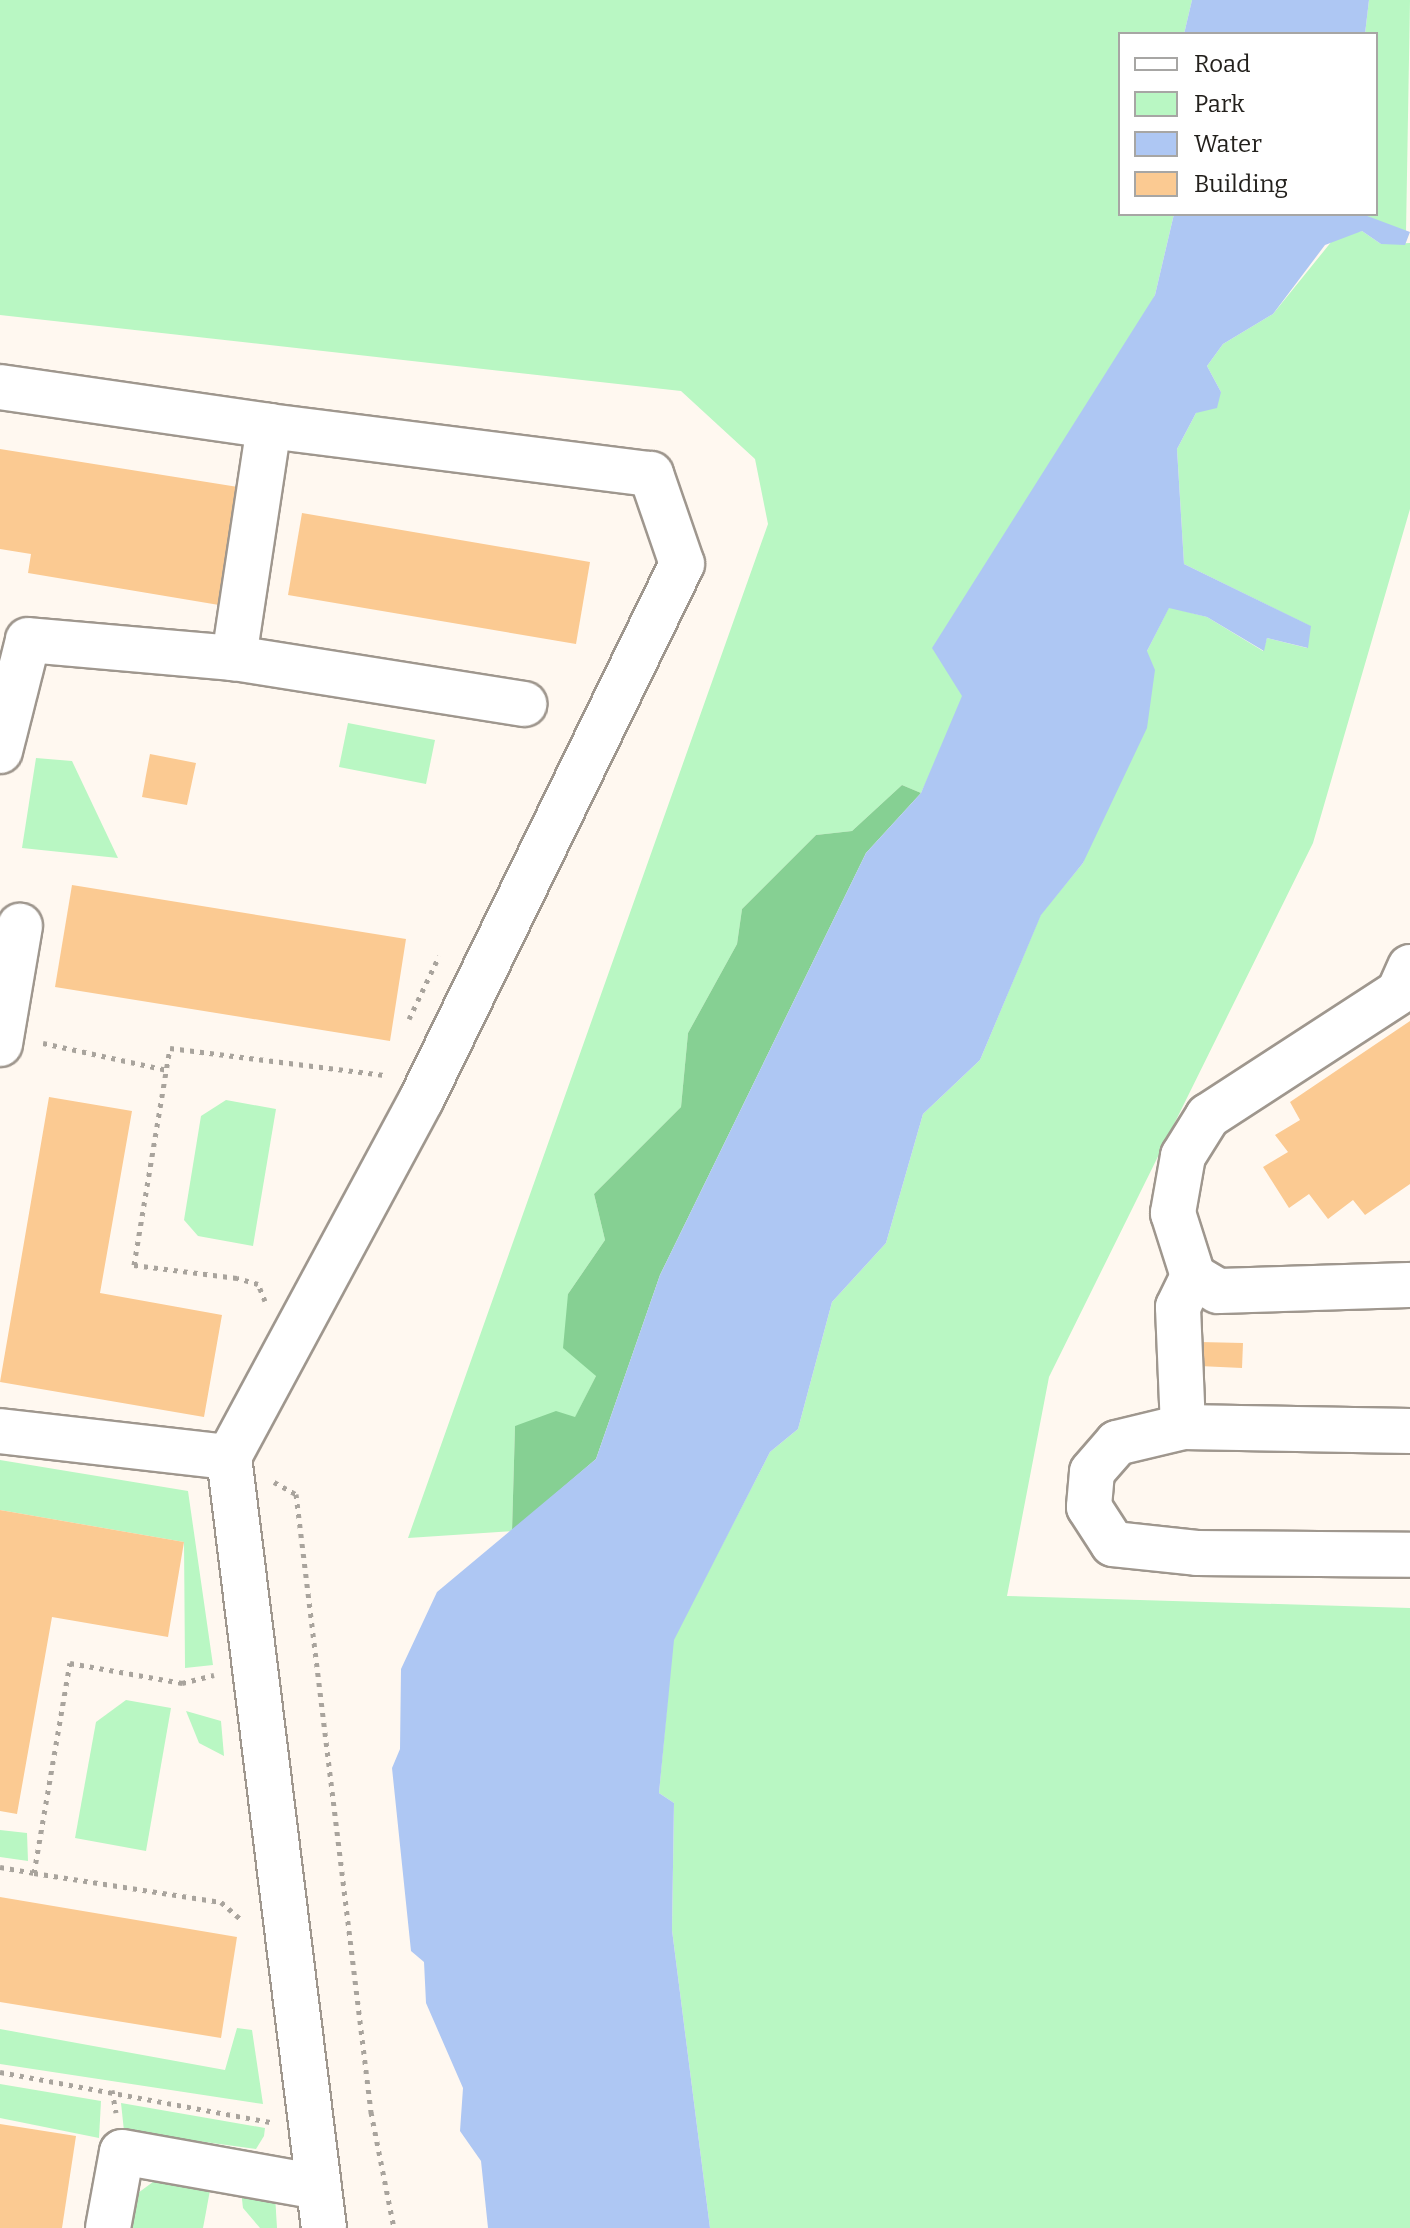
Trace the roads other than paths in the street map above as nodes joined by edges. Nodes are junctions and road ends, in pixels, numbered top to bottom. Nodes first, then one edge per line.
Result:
1 (0, 387) edge
2 (269, 426) junction
3 (234, 658) junction
4 (524, 704) dead end
5 (0, 751) edge
6 (20, 926) dead end
7 (1410, 967) edge
8 (1, 1039) edge
9 (1193, 1276) junction
10 (1410, 1285) edge
11 (1183, 1427) junction
12 (0, 1431) edge
13 (1410, 1431) edge
14 (229, 1457) junction
15 (1410, 1555) edge
16 (321, 2208) edge
17 (108, 2228) edge

1 - 2 street
2 - 3 street
2 - 14 street
3 - 4 street
3 - 5 street
6 - 8 street
7 - 9 street
9 - 10 street
9 - 11 street
11 - 13 street
11 - 15 street
12 - 14 street
14 - 16 street
16 - 17 street

